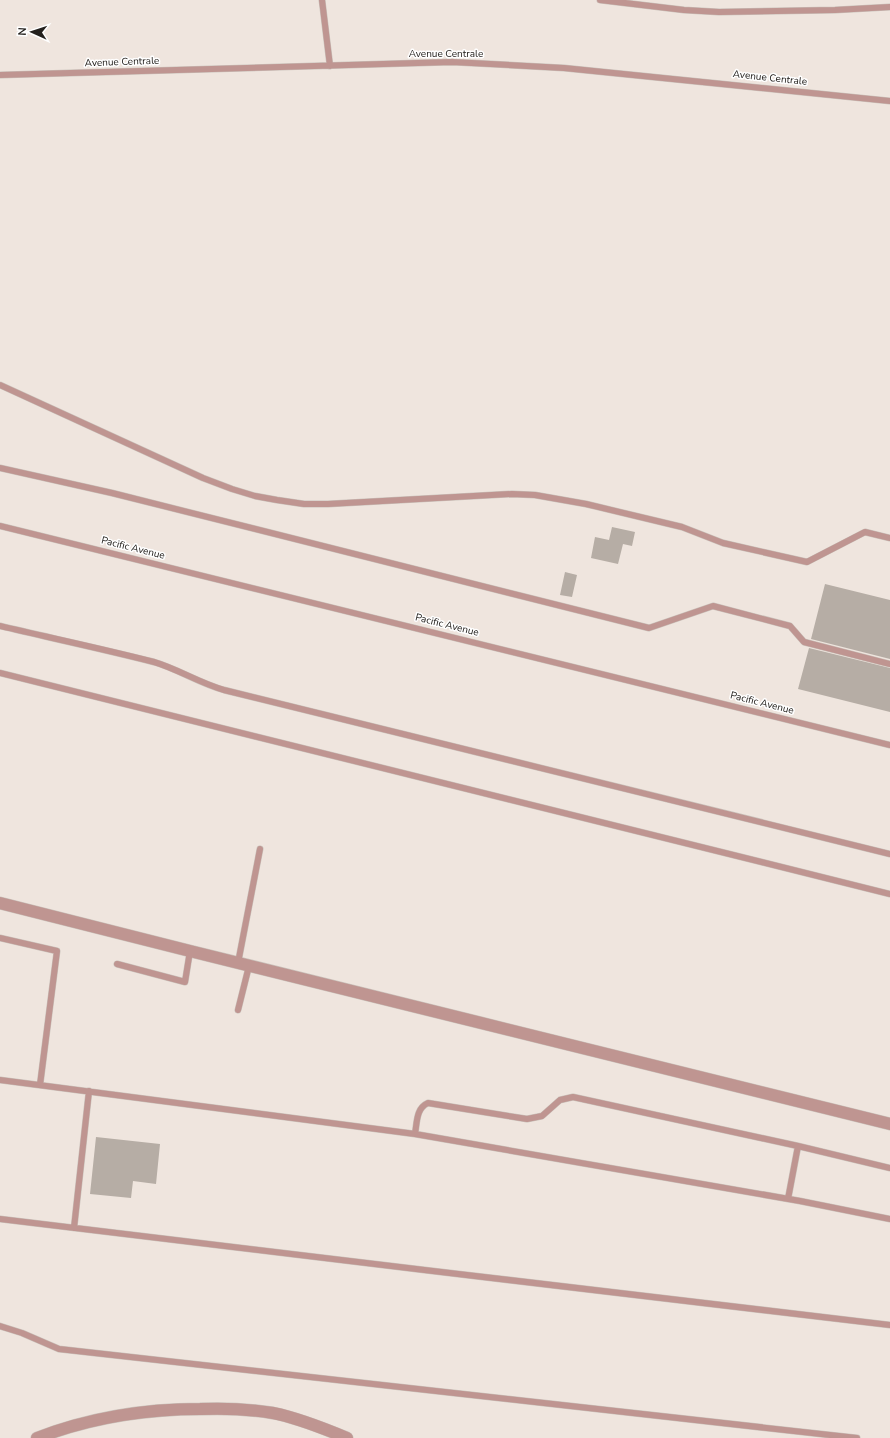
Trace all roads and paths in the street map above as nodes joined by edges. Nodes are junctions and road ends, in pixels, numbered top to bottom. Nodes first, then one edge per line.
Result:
1 (322, 0) edge
2 (600, 0) edge
3 (890, 6) edge
4 (330, 66) junction
5 (0, 75) edge
6 (890, 101) edge
7 (0, 385) edge
8 (0, 468) edge
9 (0, 526) edge
10 (890, 538) edge
11 (0, 626) edge
12 (890, 664) edge
13 (0, 673) edge
14 (890, 745) edge
15 (260, 849) dead end
16 (890, 854) edge
17 (890, 894) edge
18 (0, 903) edge
19 (0, 938) edge
20 (190, 951) junction
21 (117, 964) dead end
22 (244, 964) junction
23 (238, 1010) dead end
24 (0, 1080) edge
25 (40, 1085) junction
26 (89, 1091) junction
27 (890, 1124) edge
28 (415, 1134) junction
29 (798, 1146) junction
30 (890, 1168) edge
31 (788, 1199) junction
32 (0, 1219) edge
33 (890, 1219) edge
34 (74, 1228) junction
35 (890, 1324) edge
36 (0, 1326) edge
37 (37, 1438) edge
38 (347, 1438) edge
39 (856, 1438) edge

1 - 4 lane
2 - 3 lane
4 - 5 lane, Avenue Centrale
4 - 6 lane, Avenue Centrale
7 - 10 lane
8 - 12 lane
9 - 14 lane, Pacific Avenue
11 - 16 lane
13 - 17 lane
15 - 22 lane
18 - 20 street
19 - 25 lane
20 - 21 lane
20 - 22 street
22 - 23 lane
22 - 27 street
24 - 25 lane
25 - 26 lane
26 - 28 lane
26 - 34 lane
28 - 29 lane
28 - 31 lane
29 - 30 lane
29 - 31 lane
31 - 33 lane
32 - 34 lane
34 - 35 lane
36 - 39 lane
37 - 38 street

